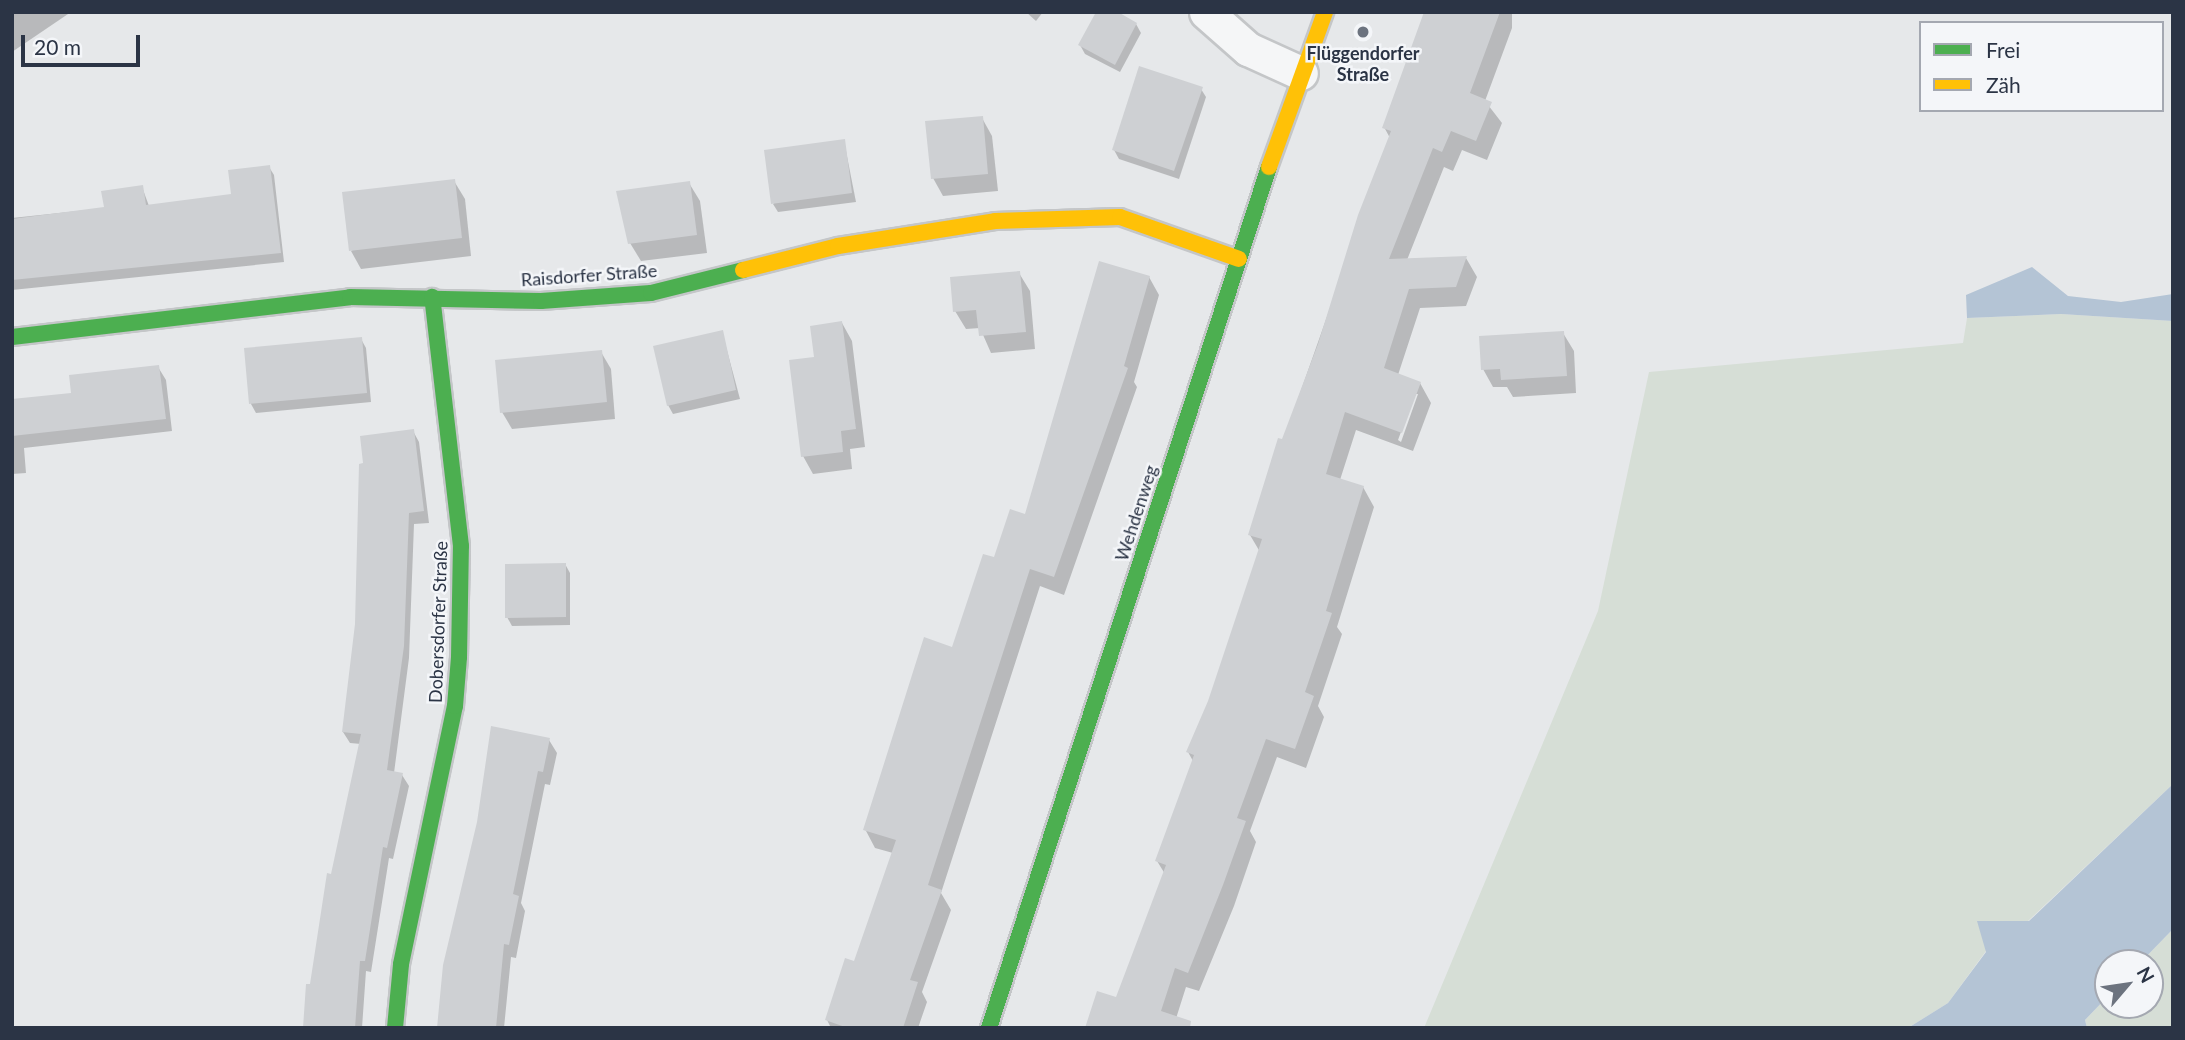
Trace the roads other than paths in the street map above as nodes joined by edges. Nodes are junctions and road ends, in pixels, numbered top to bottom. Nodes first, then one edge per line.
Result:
1 (1206, 12) edge
2 (1325, 12) edge
3 (1301, 73) junction
4 (1239, 259) junction
5 (432, 297) junction
6 (12, 337) edge
7 (395, 1028) edge
8 (989, 1028) edge

1 - 3 street
2 - 3 street, Wehdenweg
3 - 4 street, Wehdenweg
4 - 5 street, Raisdorfer Straße
4 - 8 street, Wehdenweg
5 - 6 street, Raisdorfer Straße
5 - 7 street, Dobersdorfer Straße

